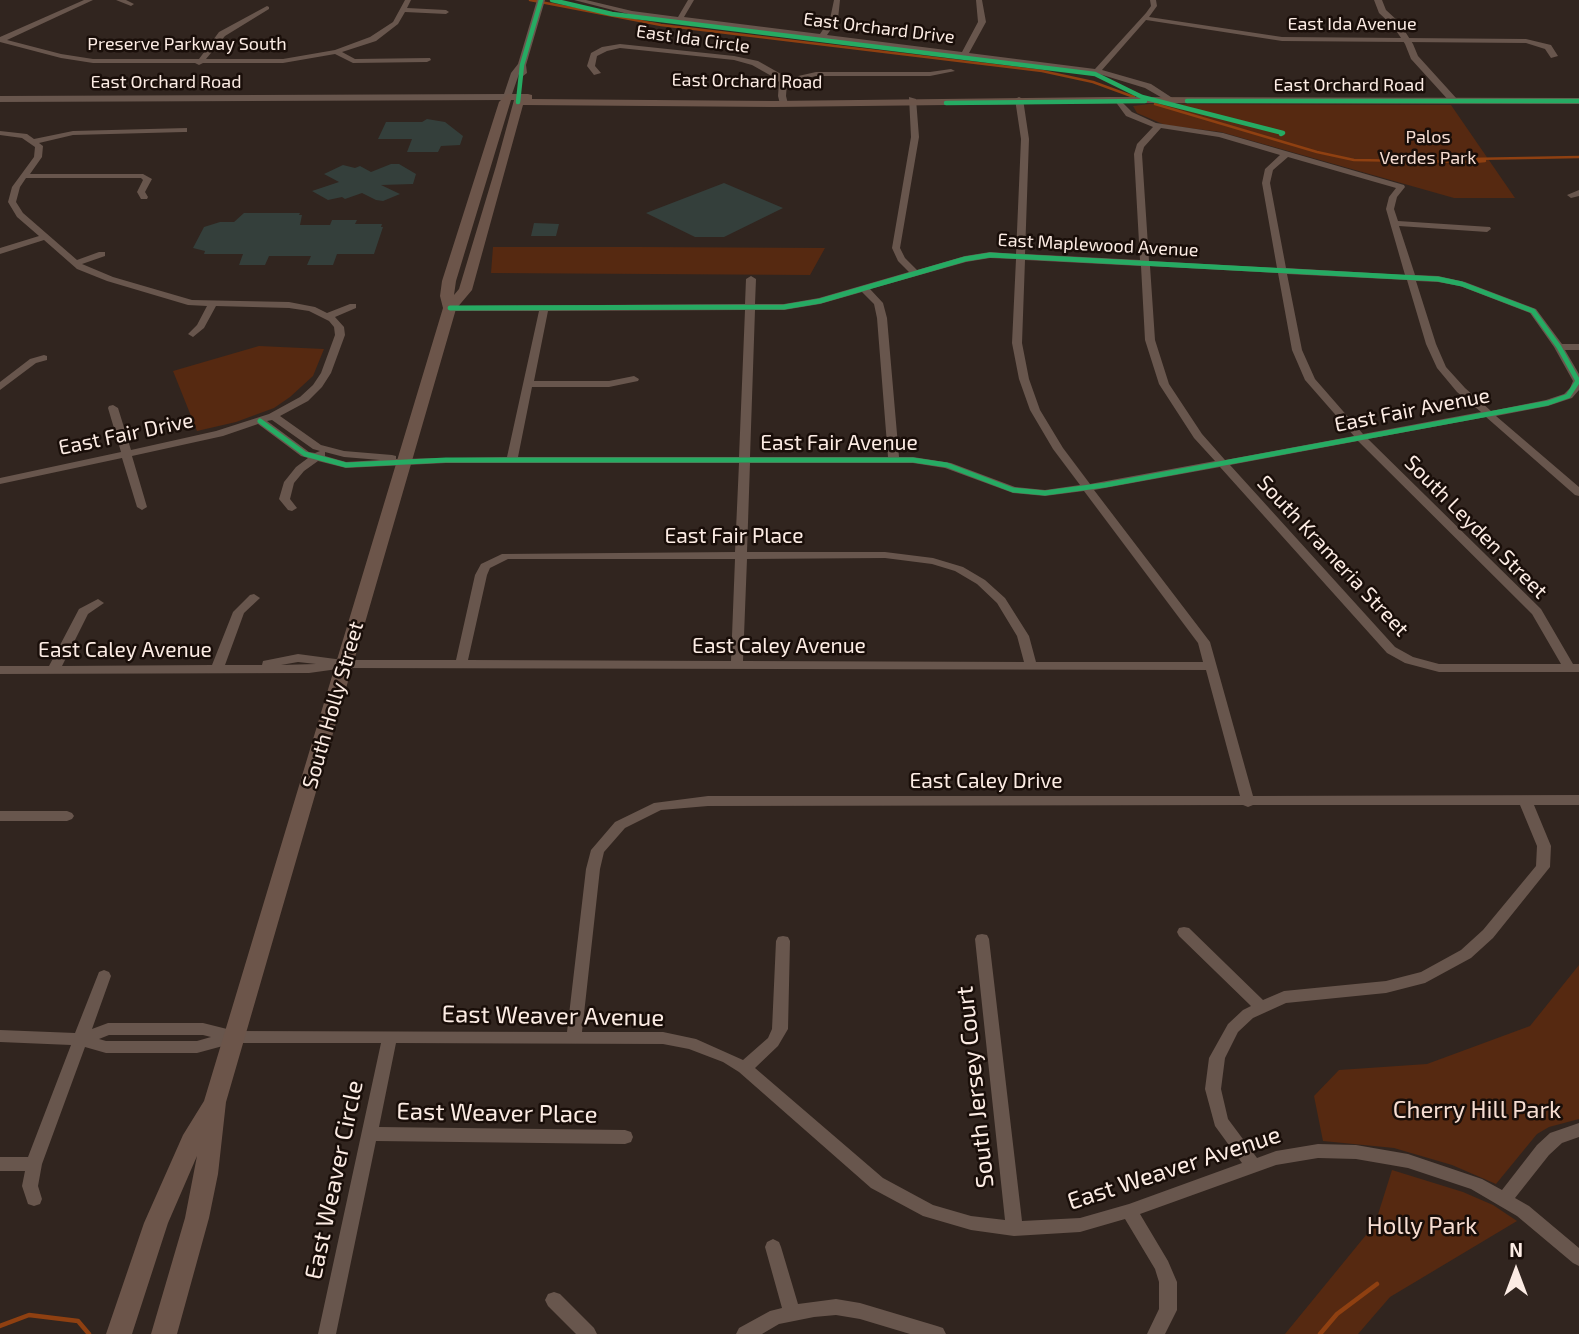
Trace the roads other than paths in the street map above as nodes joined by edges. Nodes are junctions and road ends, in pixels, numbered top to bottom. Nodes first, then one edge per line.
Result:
1 (90, 0) edge
2 (119, 0) edge
3 (408, 0) edge
4 (578, 0) edge
5 (691, 0) edge
6 (837, 0) edge
7 (979, 0) edge
8 (1153, 0) edge
9 (1379, 0) edge
10 (541, 3) edge
11 (131, 4) dead end
12 (267, 8) dead end
13 (403, 10) junction
14 (446, 12) dead end
15 (1144, 18) junction
16 (680, 19) junction
17 (822, 37) junction
18 (0, 40) edge
19 (1408, 42) junction
20 (337, 52) junction
21 (965, 54) junction
22 (1554, 56) dead end
23 (427, 60) dead end
24 (199, 63) junction
25 (951, 71) dead end
26 (1097, 71) junction
27 (597, 73) dead end
28 (783, 82) junction
29 (0, 99) edge
30 (512, 100) junction
31 (913, 101) junction
32 (1019, 101) junction
33 (1119, 101) junction
34 (1171, 101) junction
35 (1448, 101) junction
36 (1579, 101) edge
37 (784, 102) junction
38 (1159, 126) junction
39 (184, 130) dead end
40 (0, 134) edge
41 (36, 141) junction
42 (1285, 155) junction
43 (24, 176) junction
44 (1401, 187) joint
45 (144, 197) dead end
46 (1394, 223) junction
47 (1487, 229) dead end
48 (44, 237) junction
49 (0, 251) edge
50 (102, 254) dead end
51 (1019, 256) junction
52 (1144, 263) junction
53 (75, 264) junction
54 (1280, 271) junction
55 (916, 274) junction
56 (1410, 278) junction
57 (751, 279) dead end
58 (863, 288) junction
59 (212, 305) junction
60 (353, 306) dead end
61 (450, 308) junction
62 (544, 308) junction
63 (749, 308) junction
64 (328, 316) junction
65 (193, 334) dead end
66 (1559, 347) junction
67 (1579, 347) edge
68 (44, 358) dead end
69 (634, 379) dead end
70 (527, 384) junction
71 (0, 387) edge
72 (113, 408) dead end
73 (1488, 414) junction
74 (274, 416) junction
75 (260, 421) junction
76 (1361, 438) junction
77 (327, 450) junction
78 (126, 453) junction
79 (316, 458) junction
80 (406, 460) junction
81 (512, 460) junction
82 (743, 460) junction
83 (894, 460) junction
84 (1221, 463) junction
85 (0, 481) edge
86 (1087, 488) junction
87 (1579, 492) edge
88 (142, 507) dead end
89 (292, 508) dead end
90 (740, 556) junction
91 (254, 598) dead end
92 (98, 603) dead end
93 (345, 664) junction
94 (461, 664) junction
95 (737, 664) junction
96 (1031, 666) junction
97 (1212, 666) junction
98 (217, 668) junction
99 (1574, 668) edge
100 (54, 669) junction
101 (0, 670) edge
102 (1525, 800) junction
103 (1579, 800) edge
104 (1248, 802) junction
105 (0, 816) edge
106 (67, 816) dead end
107 (1184, 932) dead end
108 (982, 939) dead end
109 (783, 941) dead end
110 (104, 976) dead end
111 (1261, 1007) junction
112 (0, 1035) edge
113 (235, 1037) junction
114 (390, 1037) junction
115 (574, 1037) junction
116 (81, 1039) junction
117 (744, 1068) junction
118 (215, 1102) junction
119 (1579, 1130) edge
120 (369, 1134) junction
121 (625, 1136) dead end
122 (0, 1164) edge
123 (34, 1164) junction
124 (1253, 1165) junction
125 (34, 1199) dead end
126 (1505, 1199) junction
127 (1129, 1211) junction
128 (1014, 1229) junction
129 (773, 1247) dead end
130 (1579, 1258) edge
131 (554, 1300) dead end
132 (792, 1312) junction
133 (119, 1334) edge
134 (164, 1334) edge
135 (327, 1334) edge
136 (588, 1334) edge
137 (745, 1334) edge
138 (937, 1334) edge
139 (1156, 1334) edge

1 - 18 street
2 - 11 street
3 - 13 street, Preserve Parkway South
4 - 16 street, East Orchard Drive
5 - 16 street
6 - 17 street
7 - 21 street
8 - 15 street
9 - 19 street
10 - 30 street, South Holly Street
12 - 24 street
13 - 14 street
13 - 20 street, Preserve Parkway South
15 - 19 street, East Ida Avenue
15 - 26 street
16 - 17 street, East Orchard Drive
17 - 21 street, East Orchard Drive
18 - 24 street, Preserve Parkway South
19 - 22 street, East Ida Avenue
19 - 35 street
20 - 23 street
20 - 24 street, Preserve Parkway South
21 - 26 street, East Orchard Drive
25 - 28 street
26 - 34 street, East Orchard Drive
27 - 28 street, East Ida Circle
28 - 37 street
29 - 30 street, East Orchard Road
30 - 37 main road, East Orchard Road
30 - 61 main road, South Holly Street
31 - 32 main road, East Orchard Road
31 - 37 main road, East Orchard Road
31 - 55 street
32 - 33 main road, East Orchard Road
32 - 51 street
33 - 34 main road, East Orchard Road
33 - 38 street
34 - 35 main road, East Orchard Road
35 - 36 main road, East Orchard Road
38 - 42 street
38 - 52 street, South Krameria Street
39 - 41 street
40 - 41 street
41 - 43 street
42 - 44 street
42 - 54 street, South Leyden Street
43 - 45 street
43 - 48 street
44 - 46 street
46 - 47 street
46 - 56 street
48 - 49 street
48 - 53 street
50 - 53 street
51 - 52 street, East Maplewood Avenue
51 - 55 street, East Maplewood Avenue
51 - 86 street
52 - 54 street, East Maplewood Avenue
52 - 84 street, South Krameria Street
53 - 59 street
54 - 56 street, East Maplewood Avenue
54 - 76 street, South Leyden Street
55 - 58 street, East Maplewood Avenue
56 - 66 street, East Maplewood Avenue
56 - 73 street
57 - 63 street
58 - 63 street, East Maplewood Avenue
58 - 83 street
59 - 64 street
59 - 65 street
60 - 64 street
61 - 62 street, East Maplewood Avenue
61 - 80 main road, South Holly Street
62 - 63 street, East Maplewood Avenue
62 - 70 street
63 - 82 street
64 - 74 street, East Fair Drive
66 - 67 street
66 - 73 street, East Fair Avenue
68 - 71 street
69 - 70 street
70 - 81 street
72 - 78 street
73 - 76 street, East Fair Avenue
73 - 87 street
74 - 75 street, East Fair Drive
74 - 77 street, East Fair Avenue
75 - 78 street, East Fair Drive
75 - 79 street, East Fair Avenue
76 - 84 street, East Fair Avenue
76 - 99 street, South Leyden Street
77 - 79 street
77 - 80 street, East Fair Avenue
78 - 85 street, East Fair Drive
78 - 88 street
79 - 80 street, East Fair Avenue
79 - 89 street
80 - 81 street, East Fair Avenue
80 - 93 main road, South Holly Street
81 - 82 street, East Fair Avenue
82 - 83 street, East Fair Avenue
82 - 90 street
83 - 86 street, East Fair Avenue
84 - 86 street, East Fair Avenue
84 - 99 street, South Krameria Street
86 - 97 street
90 - 94 street, East Fair Place
90 - 95 street
90 - 96 street, East Fair Place
91 - 98 street
92 - 100 street
93 - 94 street, East Caley Avenue
93 - 98 street, East Caley Avenue
93 - 113 main road, South Holly Street
94 - 95 street, East Caley Avenue
95 - 96 street, East Caley Avenue
96 - 97 street, East Caley Avenue
97 - 104 street
98 - 100 street, East Caley Avenue
100 - 101 street, East Caley Avenue
102 - 103 street, East Caley Drive
102 - 104 street, East Caley Drive
102 - 111 street
104 - 115 street, East Caley Drive
105 - 106 street
107 - 111 street
108 - 128 street, South Jersey Court
109 - 117 street
110 - 116 street
111 - 124 street
112 - 116 street, East Weaver Avenue
113 - 114 street, East Weaver Avenue
113 - 116 street, East Weaver Avenue
113 - 118 main road, South Holly Street
114 - 115 street, East Weaver Avenue
114 - 120 street, East Weaver Circle
115 - 117 street, East Weaver Avenue
116 - 123 street
117 - 128 street, East Weaver Avenue
118 - 133 main road, South Holly Street
118 - 134 main road, South Holly Street
119 - 126 street
120 - 121 street, East Weaver Place
120 - 135 street, East Weaver Circle
122 - 123 street
123 - 125 street
124 - 126 street, East Weaver Avenue
124 - 127 street, East Weaver Avenue
126 - 130 street
127 - 128 street, East Weaver Avenue
127 - 139 street
129 - 132 street
131 - 136 street
132 - 137 street
132 - 138 street

